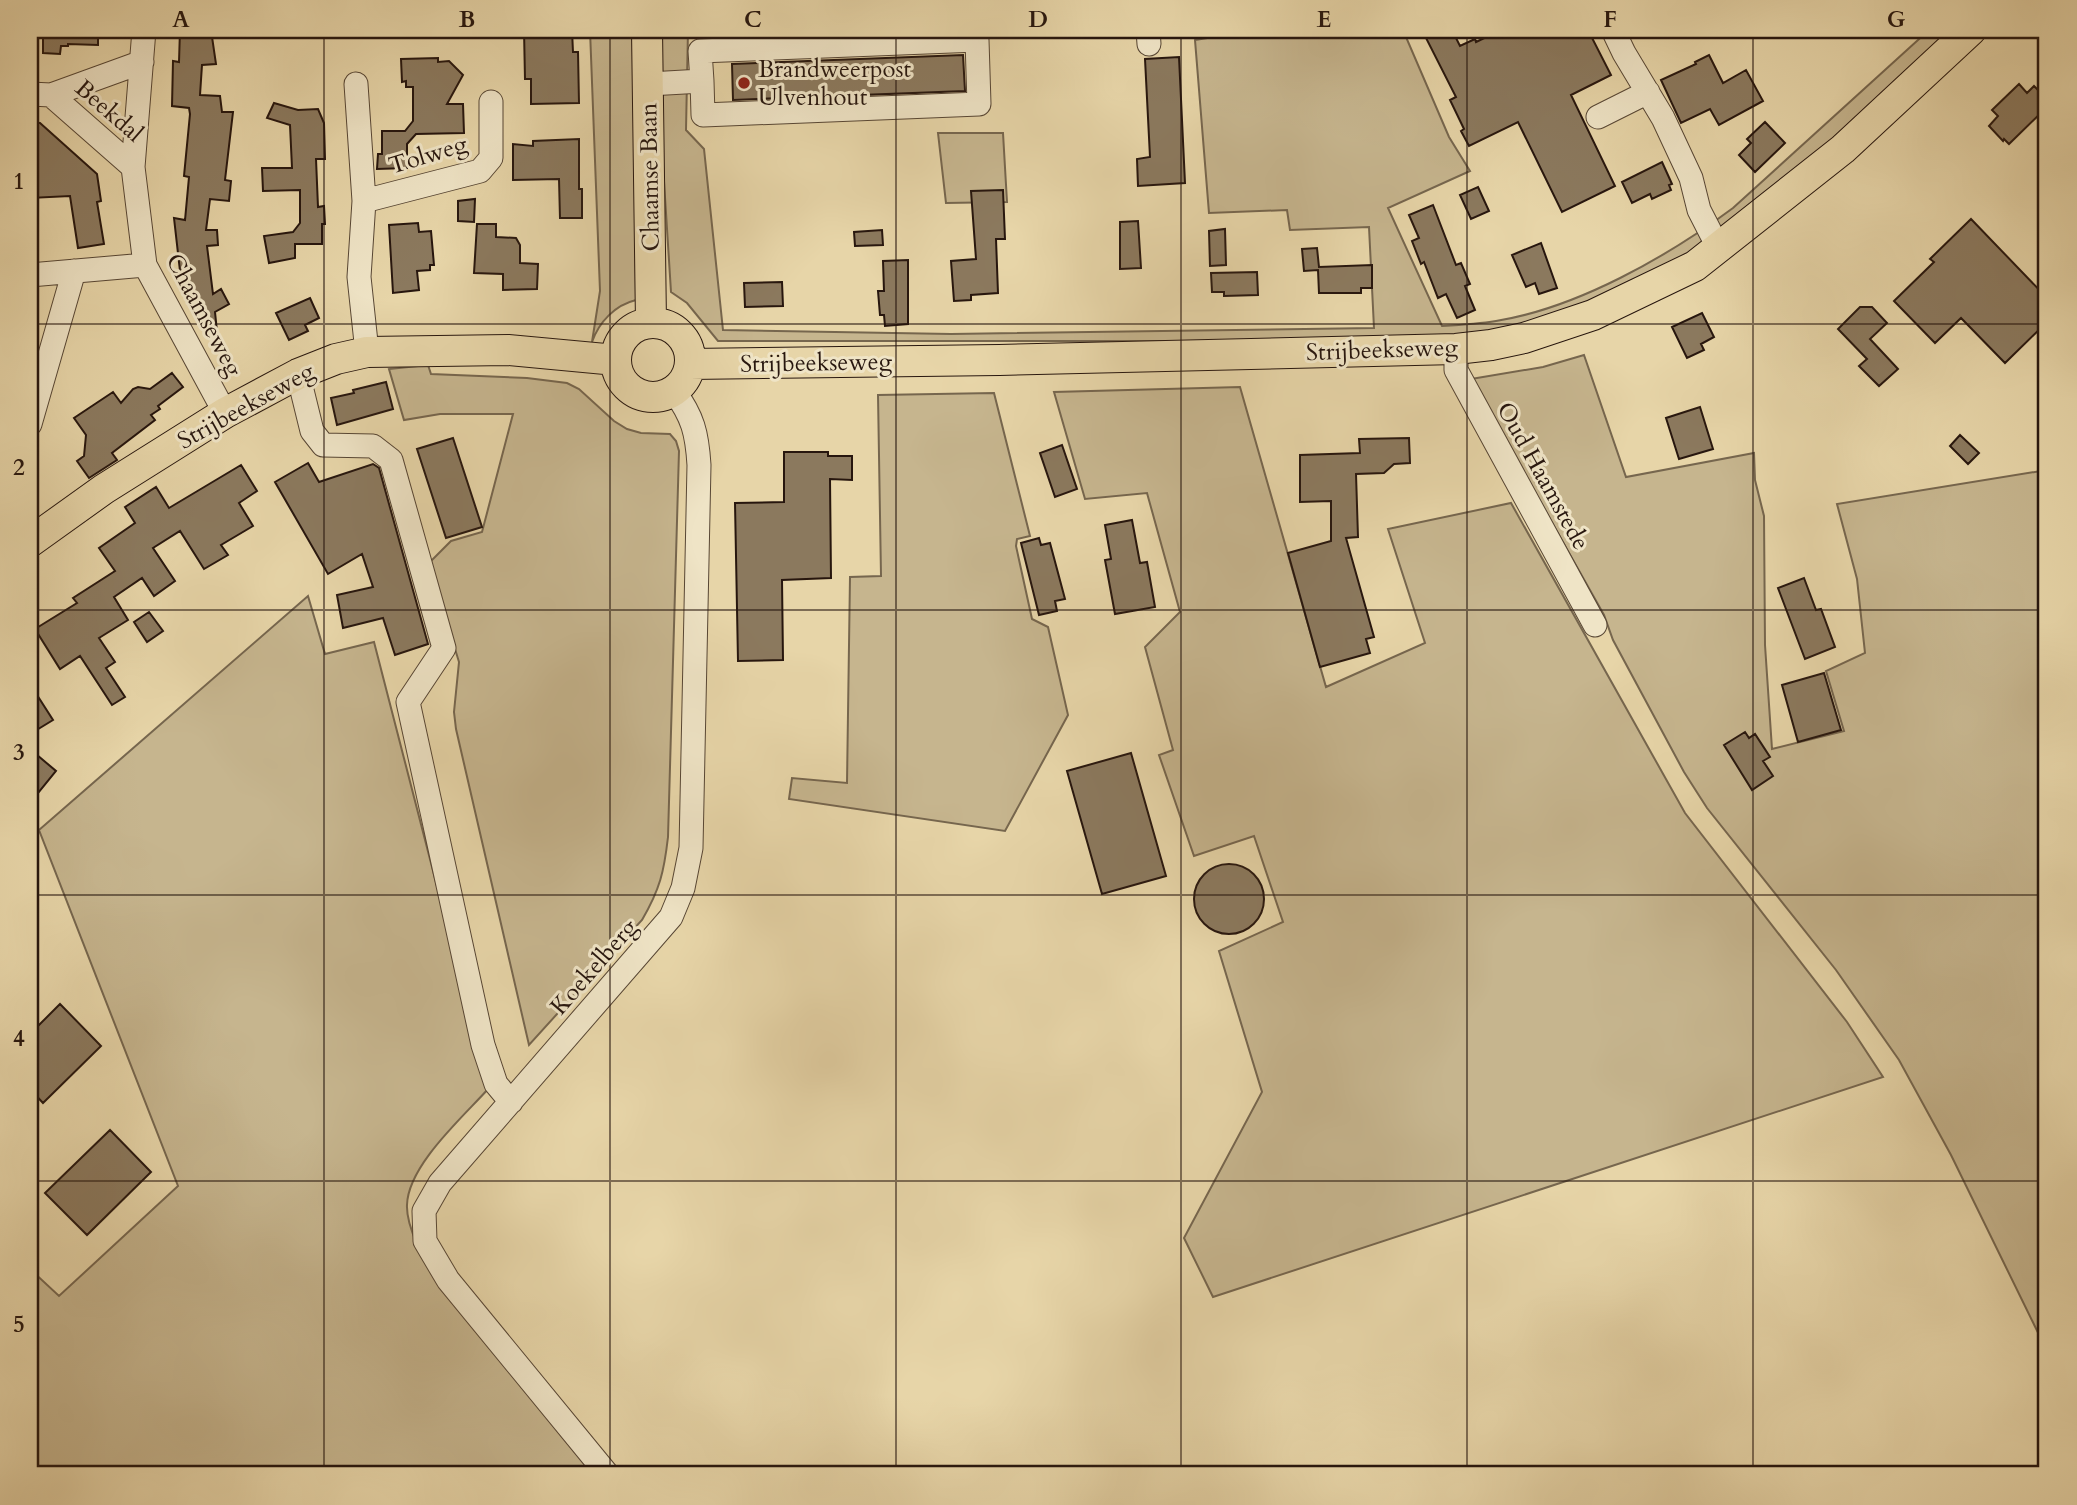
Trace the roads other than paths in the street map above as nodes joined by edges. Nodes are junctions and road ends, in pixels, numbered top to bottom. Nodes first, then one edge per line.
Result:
1 (144, 30) edge
2 (647, 30) edge
3 (1613, 30) edge
4 (1972, 30) edge
5 (916, 36) edge
6 (142, 62) junction
7 (702, 81) junction
8 (649, 83) junction
9 (356, 84) dead end
10 (1648, 92) junction
11 (40, 95) edge
12 (491, 102) dead end
13 (1598, 117) dead end
14 (133, 167) junction
15 (364, 201) junction
16 (1718, 247) junction
17 (145, 265) junction
18 (74, 271) junction
19 (30, 275) edge
20 (651, 323) junction
21 (1456, 349) junction
22 (367, 352) junction
23 (616, 360) junction
24 (690, 364) junction
25 (298, 374) junction
26 (674, 391) junction
27 (225, 413) junction
28 (30, 424) edge
29 (32, 537) edge
30 (1595, 625) dead end
31 (511, 1102) junction
32 (608, 1475) edge

1 - 6 street, Chaamseweg
2 - 8 main road, Chaamse Baan
3 - 10 street
4 - 16 main road, Strijbeekseweg
5 - 7 street
5 - 7 street
6 - 11 street, Beekdal
6 - 14 street, Chaamseweg
7 - 8 street
8 - 20 main road, Chaamse Baan
9 - 15 street, Tolweg
10 - 13 street
10 - 16 street
11 - 14 street, Beekdal
12 - 15 street, Tolweg
14 - 17 street, Chaamseweg
15 - 22 street, Tolweg
16 - 21 main road, Strijbeekseweg
17 - 18 street
17 - 27 street, Chaamseweg
18 - 19 street
18 - 28 street
20 - 23 main road
20 - 24 main road
21 - 24 main road, Strijbeekseweg
21 - 30 street, Oud Haamstede
22 - 23 main road, Strijbeekseweg
22 - 25 main road, Strijbeekseweg
23 - 26 main road
24 - 26 main road
25 - 27 main road, Strijbeekseweg
25 - 31 street
26 - 31 street, Koekelberg
27 - 29 main road, Strijbeekseweg
31 - 32 street, Koekelberg

